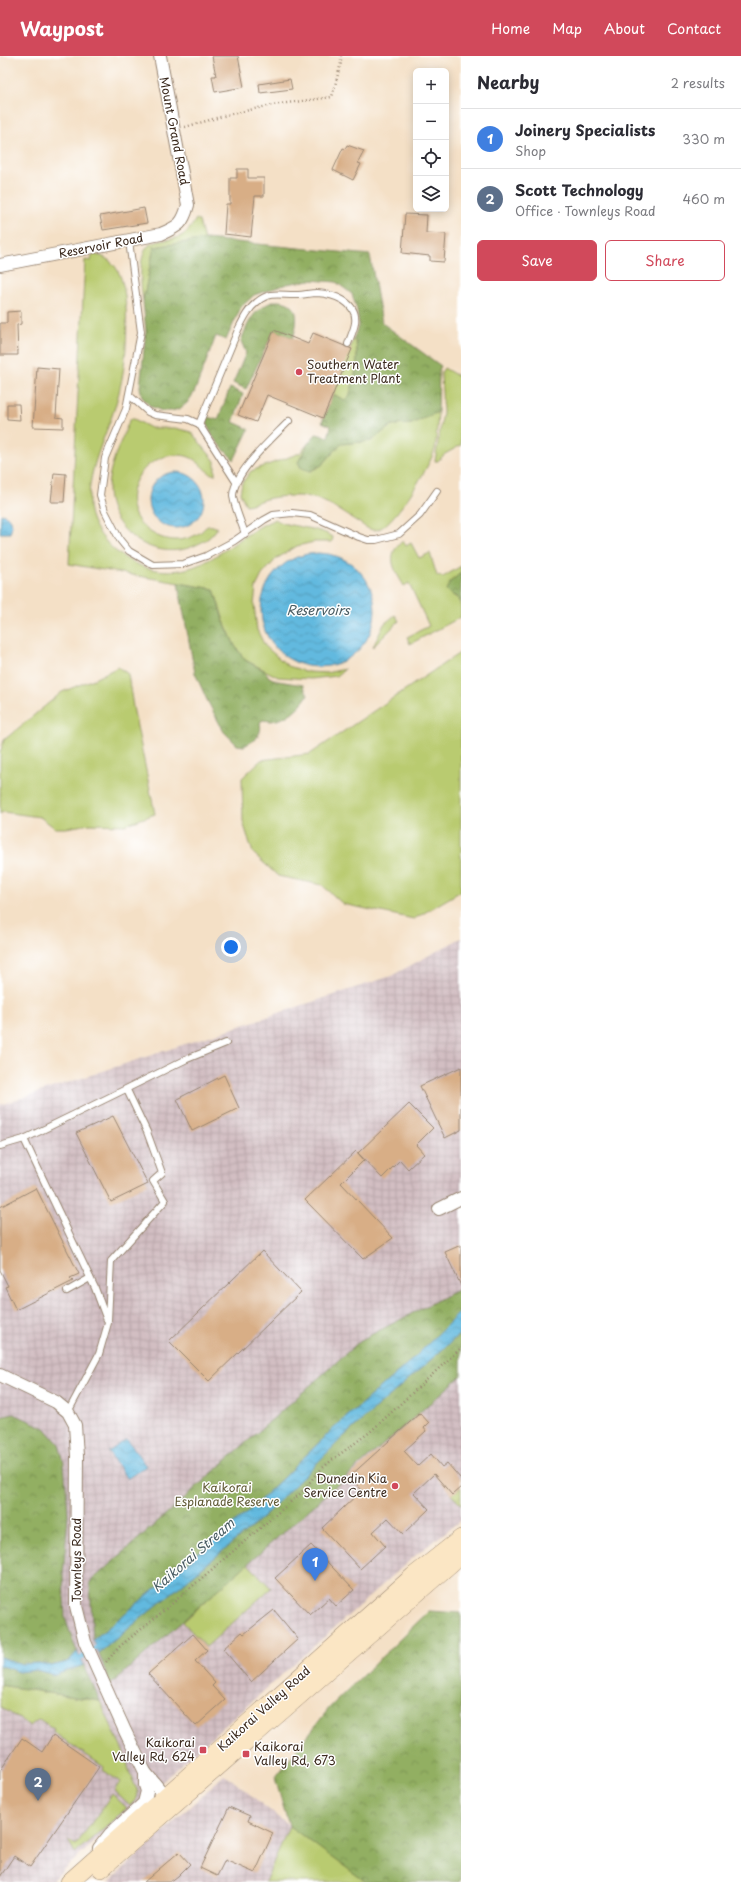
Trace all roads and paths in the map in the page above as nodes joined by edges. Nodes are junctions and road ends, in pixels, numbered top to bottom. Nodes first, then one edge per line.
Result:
1 (160, 56) edge
2 (341, 56) edge
3 (173, 130) junction
4 (188, 205) joint
5 (129, 241) junction
6 (0, 265) edge
7 (348, 344) dead end
8 (129, 395) junction
9 (289, 421) dead end
10 (199, 424) junction
11 (236, 482) junction
12 (437, 491) dead end
13 (245, 534) junction
14 (226, 1043) dead end
15 (127, 1090) junction
16 (24, 1139) junction
17 (0, 1146) edge
18 (461, 1198) edge
19 (439, 1209) dead end
20 (90, 1278) junction
21 (67, 1291) dead end
22 (108, 1323) junction
23 (461, 1348) edge
24 (0, 1375) edge
25 (68, 1412) junction
26 (461, 1538) edge
27 (461, 1555) edge
28 (97, 1666) junction
29 (145, 1772) junction
30 (170, 1801) junction
31 (89, 1864) junction
32 (69, 1882) edge
33 (86, 1882) edge

1 - 3 street, Mount Grand Road
2 - 3 path
3 - 4 street, Mount Grand Road
4 - 5 street, Reservoir Road
5 - 6 street, Reservoir Road
5 - 8 lane
7 - 10 lane
8 - 10 lane
8 - 13 lane
9 - 11 lane
10 - 11 lane
11 - 13 lane
12 - 13 lane
14 - 15 lane
15 - 16 lane
15 - 22 lane
16 - 17 lane
16 - 20 lane
18 - 19 street
20 - 21 lane
20 - 22 lane
22 - 25 lane
23 - 28 path
24 - 25 street
25 - 28 street, Townleys Road
26 - 30 main road, Kaikorai Valley Road
27 - 30 main road, Kaikorai Valley Road
28 - 29 street, Townleys Road
29 - 30 street, Townleys Road
29 - 31 street, Townleys Road
30 - 31 main road, Kaikorai Valley Road
30 - 33 main road, Kaikorai Valley Road
31 - 32 main road, Kaikorai Valley Road

